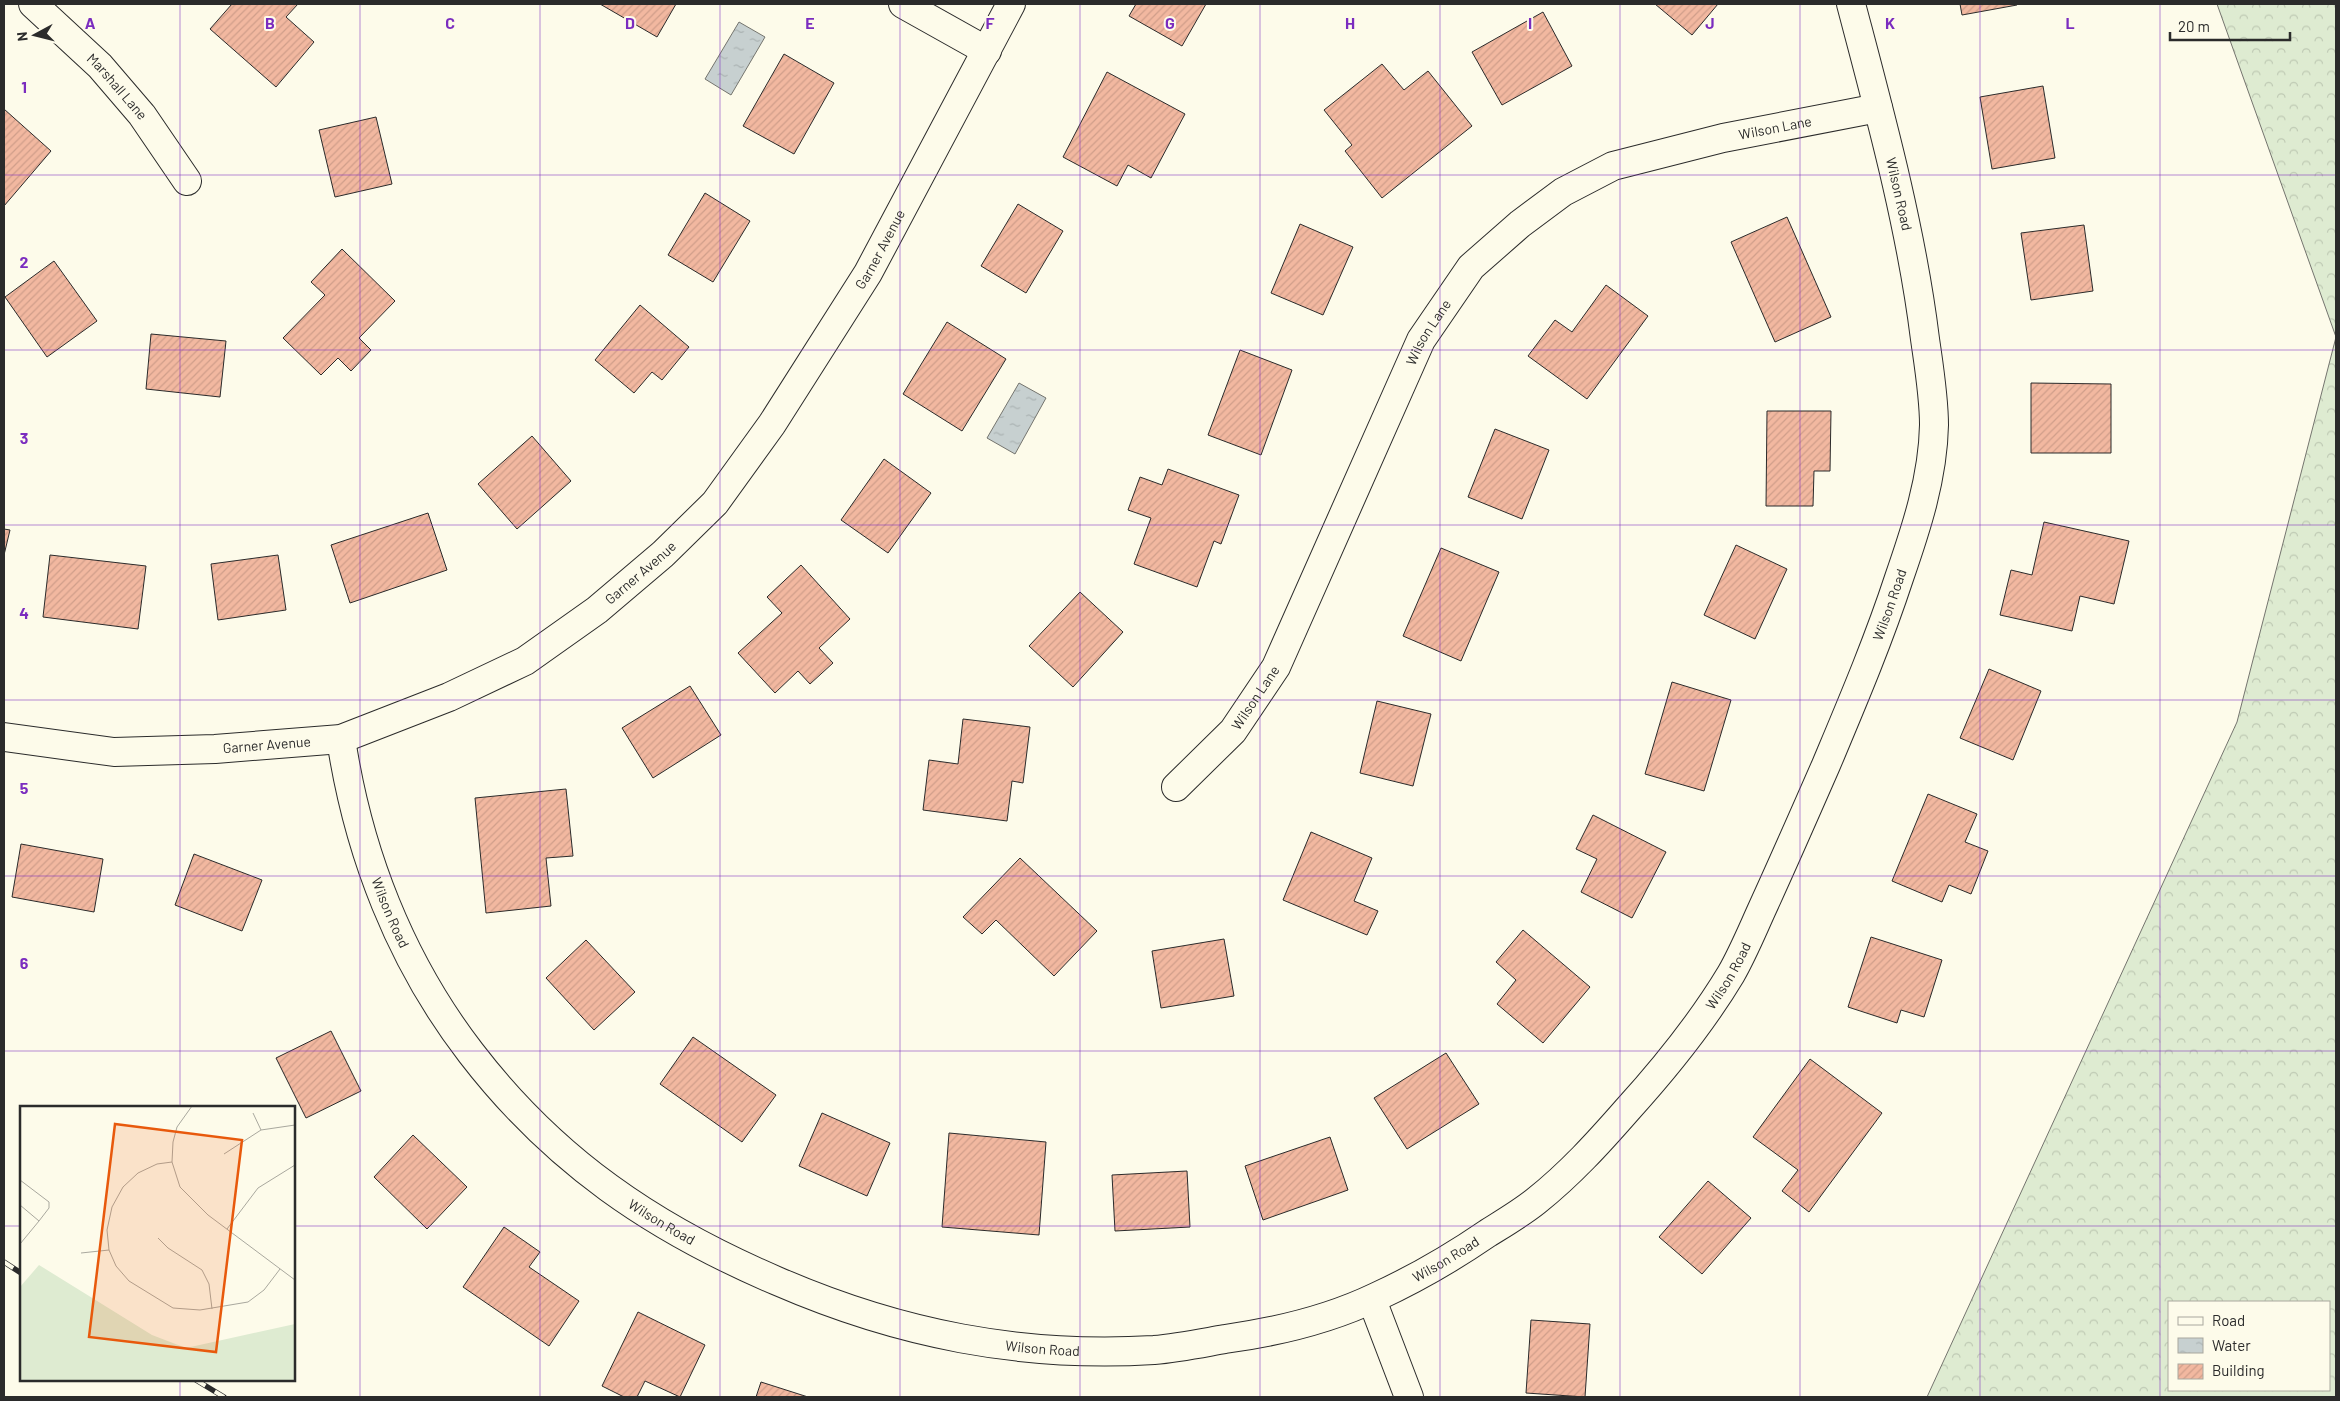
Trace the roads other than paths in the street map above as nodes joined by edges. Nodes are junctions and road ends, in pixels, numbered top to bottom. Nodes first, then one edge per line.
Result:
1 (33, 4) edge
2 (904, 4) edge
3 (1011, 4) edge
4 (1851, 4) edge
5 (986, 50) junction
6 (1878, 108) junction
7 (186, 181) dead end
8 (4, 737) edge
9 (341, 738) junction
10 (1176, 787) dead end
11 (1372, 1300) junction
12 (1409, 1397) edge

1 - 7 street, Marshall Lane
2 - 5 street
3 - 5 street, Garner Avenue
4 - 6 street, Wilson Road
5 - 9 street, Garner Avenue
6 - 10 street, Wilson Lane
6 - 11 street, Wilson Road
8 - 9 street, Garner Avenue
9 - 11 street, Wilson Road
11 - 12 street

